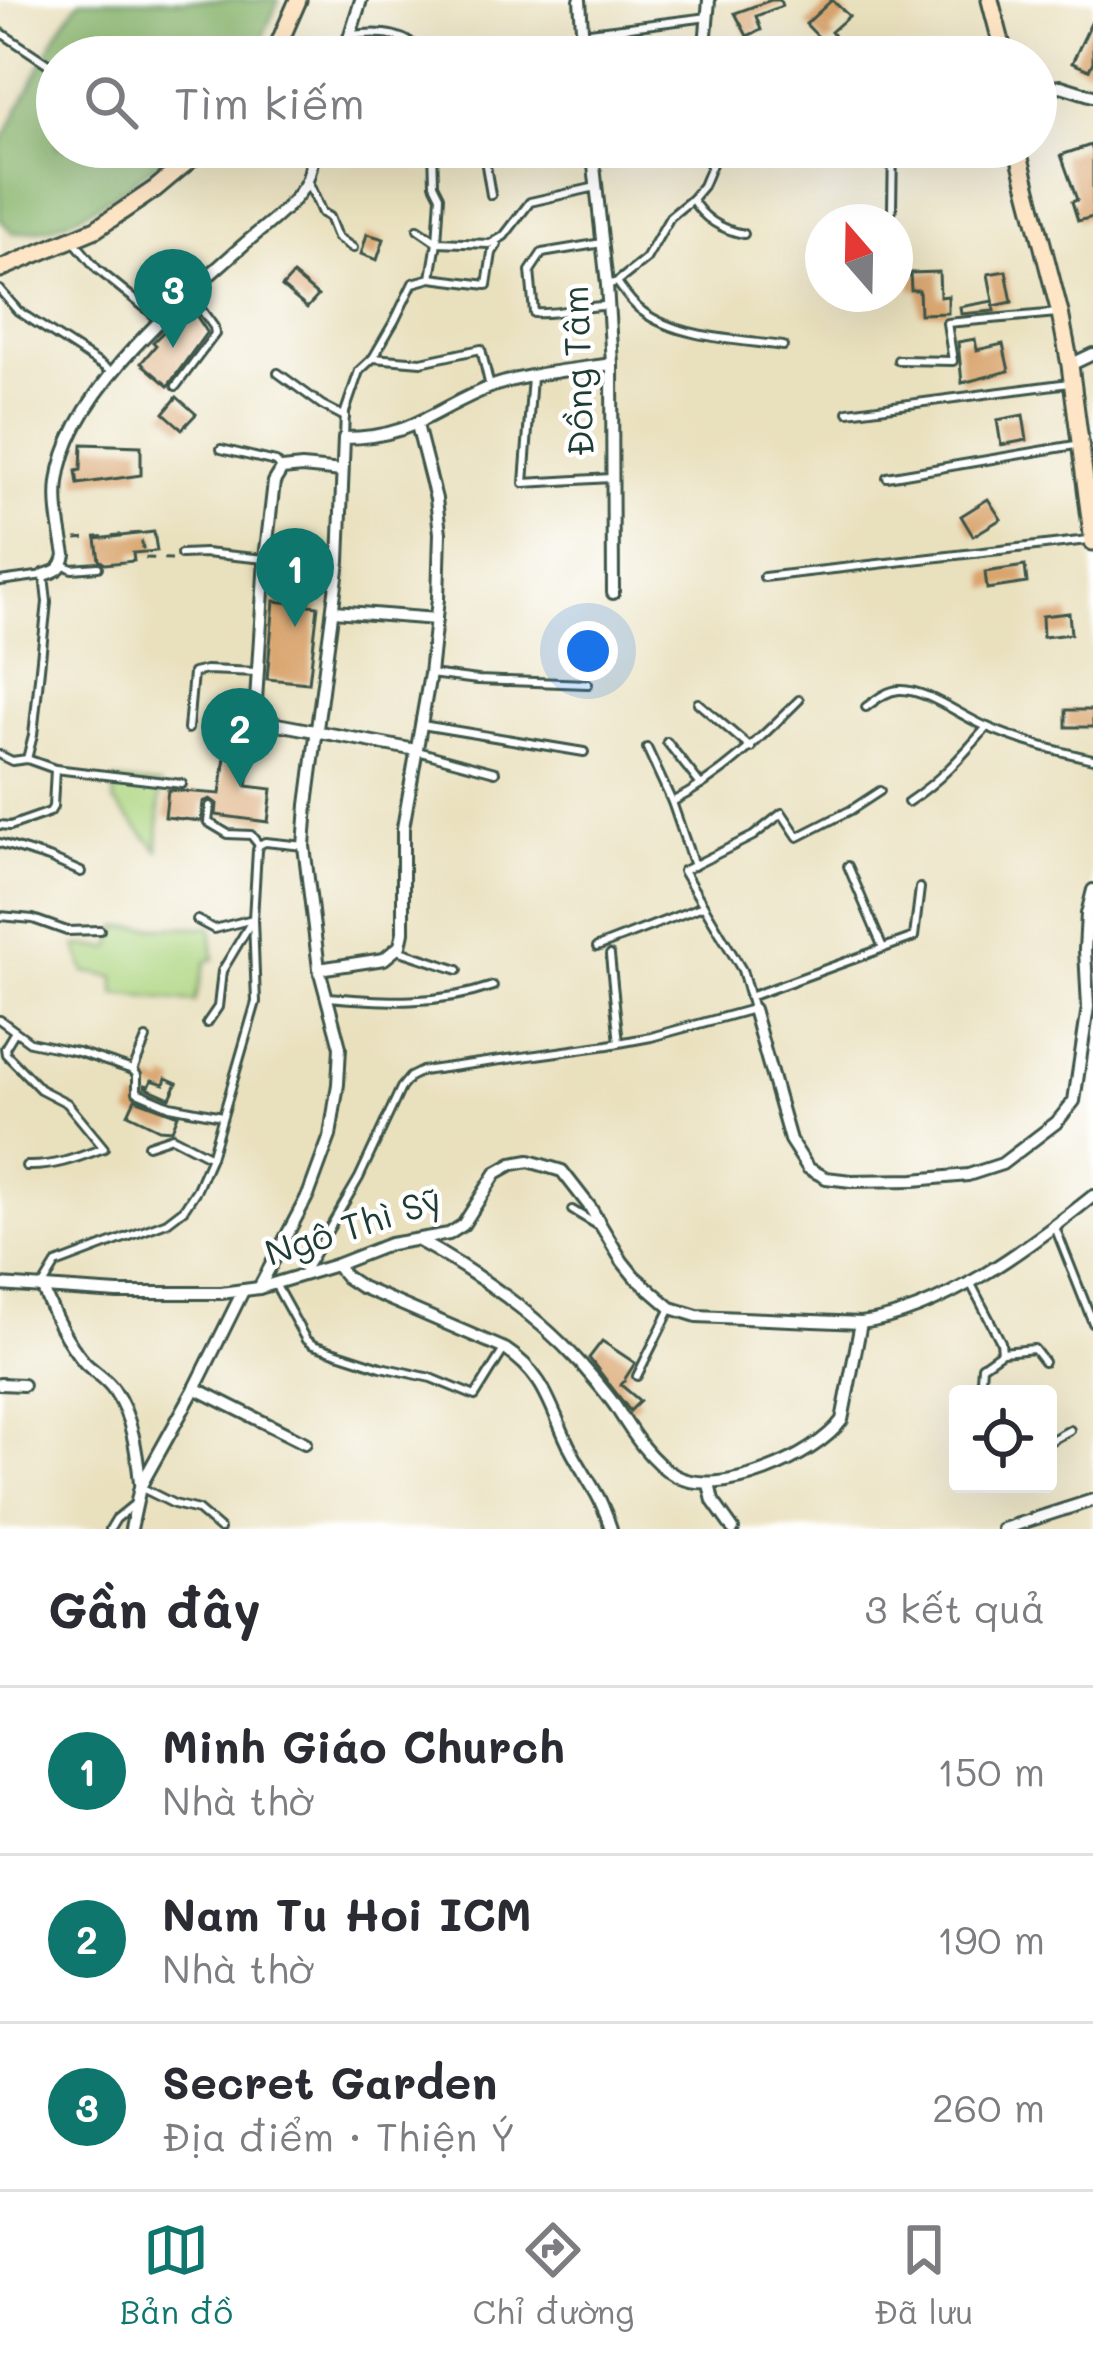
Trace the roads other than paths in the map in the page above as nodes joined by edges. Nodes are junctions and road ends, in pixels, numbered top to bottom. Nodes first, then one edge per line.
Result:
1 (298, 0) edge
2 (361, 0) edge
3 (580, 0) edge
4 (710, 0) edge
5 (989, 0) edge
6 (708, 17) junction
7 (0, 32) edge
8 (582, 34) joint
9 (351, 35) joint
10 (282, 36) edge
11 (400, 36) edge
12 (706, 36) edge
13 (999, 36) edge
14 (36, 56) edge
15 (1057, 86) edge
16 (1093, 96) edge
17 (180, 168) edge
18 (310, 168) edge
19 (434, 168) edge
20 (486, 168) edge
21 (594, 168) edge
22 (710, 168) edge
23 (893, 168) edge
24 (1023, 168) edge
25 (307, 181) junction
26 (596, 187) junction
27 (491, 195) dead end
28 (692, 199) junction
29 (892, 204) edge
30 (418, 230) dead end
31 (744, 234) dead end
32 (74, 240) junction
33 (437, 242) junction
34 (499, 242) junction
35 (602, 244) junction
36 (353, 248) dead end
37 (0, 269) edge
38 (431, 278) junction
39 (612, 283) junction
40 (0, 290) edge
41 (190, 295) junction
42 (608, 306) junction
43 (1060, 313) junction
44 (161, 321) junction
45 (783, 346) dead end
46 (1093, 354) edge
47 (373, 358) junction
48 (898, 360) dead end
49 (612, 364) junction
50 (1070, 364) junction
51 (112, 372) junction
52 (278, 373) dead end
53 (532, 376) junction
54 (1072, 382) junction
55 (176, 386) dead end
56 (490, 387) junction
57 (848, 412) dead end
58 (345, 417) junction
59 (417, 425) junction
60 (344, 438) junction
61 (1079, 445) junction
62 (221, 449) dead end
63 (282, 469) junction
64 (342, 471) junction
65 (610, 478) junction
66 (887, 478) dead end
67 (1093, 541) edge
68 (178, 557) road end
69 (265, 559) junction
70 (63, 564) junction
71 (98, 567) dead end
72 (44, 575) junction
73 (764, 577) dead end
74 (0, 580) edge
75 (613, 593) dead end
76 (334, 611) junction
77 (436, 619) junction
78 (258, 672) junction
79 (430, 674) junction
80 (588, 685) dead end
81 (799, 700) dead end
82 (698, 704) dead end
83 (866, 707) dead end
84 (422, 725) junction
85 (987, 728) junction
86 (188, 729) dead end
87 (317, 734) junction
88 (667, 742) dead end
89 (647, 748) dead end
90 (751, 748) junction
91 (416, 751) junction
92 (584, 752) dead end
93 (0, 755) edge
94 (27, 759) junction
95 (1093, 759) edge
96 (55, 769) junction
97 (495, 772) dead end
98 (182, 784) dead end
99 (701, 785) junction
100 (880, 791) dead end
101 (672, 802) junction
102 (908, 802) dead end
103 (210, 806) dead end
104 (0, 826) edge
105 (0, 843) edge
106 (259, 845) junction
107 (304, 846) junction
108 (694, 866) junction
109 (848, 866) dead end
110 (81, 872) dead end
111 (920, 888) dead end
112 (1093, 890) edge
113 (703, 906) junction
114 (0, 916) edge
115 (253, 919) junction
116 (197, 920) dead end
117 (100, 929) dead end
118 (597, 947) dead end
119 (883, 947) junction
120 (397, 950) junction
121 (610, 955) dead end
122 (319, 969) junction
123 (458, 970) dead end
124 (494, 986) dead end
125 (328, 997) junction
126 (751, 1003) junction
127 (0, 1020) edge
128 (206, 1023) dead end
129 (14, 1033) junction
130 (146, 1040) dead end
131 (619, 1043) junction
132 (134, 1070) junction
133 (222, 1116) junction
134 (148, 1145) dead end
135 (211, 1157) junction
136 (26, 1166) dead end
137 (1093, 1196) edge
138 (572, 1210) dead end
139 (602, 1227) junction
140 (1055, 1227) junction
141 (419, 1241) junction
142 (336, 1265) junction
143 (302, 1275) junction
144 (970, 1282) junction
145 (274, 1284) junction
146 (0, 1285) edge
147 (42, 1287) junction
148 (259, 1288) junction
149 (244, 1291) junction
150 (671, 1308) junction
151 (860, 1323) junction
152 (1093, 1323) edge
153 (505, 1349) junction
154 (1002, 1352) junction
155 (1044, 1362) dead end
156 (637, 1376) dead end
157 (0, 1384) edge
158 (23, 1384) dead end
159 (981, 1385) edge
160 (195, 1388) junction
161 (1070, 1430) dead end
162 (1057, 1437) edge
163 (305, 1443) dead end
164 (709, 1484) junction
165 (140, 1487) junction
166 (1093, 1500) edge
167 (136, 1502) junction
168 (110, 1529) edge
169 (130, 1529) edge
170 (220, 1529) edge
171 (611, 1529) edge
172 (733, 1529) edge
173 (1003, 1529) edge

1 - 10 street
2 - 9 street
3 - 8 street
4 - 6 street
5 - 13 street
6 - 8 lane
6 - 12 street
7 - 14 lane
9 - 11 lane
15 - 16 street
17 - 32 street
18 - 25 street
19 - 33 lane
20 - 27 lane
21 - 26 street, Đồng Tâm
22 - 28 lane
23 - 29 lane
24 - 43 street
25 - 36 lane
25 - 41 street
26 - 34 lane
26 - 35 street, Đồng Tâm
28 - 31 lane
28 - 39 lane
30 - 33 lane
32 - 37 street
32 - 44 lane
33 - 34 lane
33 - 38 lane
34 - 38 lane
35 - 39 street, Đồng Tâm
35 - 42 lane
38 - 47 lane
39 - 42 street, Đồng Tâm
39 - 45 lane
40 - 51 lane
41 - 44 street
41 - 55 lane
42 - 49 street, Đồng Tâm
43 - 48 lane
43 - 50 street
44 - 51 street
46 - 50 street
47 - 56 lane
47 - 58 lane
49 - 53 street
49 - 65 street, Đồng Tâm
50 - 54 street
51 - 70 street
52 - 58 lane
53 - 56 street
53 - 65 lane
54 - 57 lane
54 - 61 street
56 - 59 street
58 - 60 lane
59 - 60 street
59 - 77 street
60 - 64 street
61 - 66 lane
61 - 67 street
62 - 63 lane
63 - 64 street
63 - 69 street
64 - 76 street
65 - 75 street, Đồng Tâm
67 - 73 lane
68 - 69 lane
69 - 78 street
70 - 71 lane
70 - 72 street
72 - 74 lane
72 - 94 lane
76 - 77 street
76 - 87 street
77 - 79 street
78 - 86 lane
78 - 87 street
79 - 80 lane
79 - 84 street
81 - 90 lane
82 - 90 lane
83 - 85 lane
84 - 91 street
84 - 92 lane
85 - 95 lane
85 - 102 lane
87 - 91 street
87 - 107 street
88 - 99 lane
89 - 101 lane
90 - 99 lane
91 - 97 lane
91 - 120 street
93 - 94 lane
94 - 96 lane
96 - 98 lane
96 - 104 lane
99 - 101 lane
100 - 108 lane
101 - 108 lane
103 - 106 lane
105 - 110 lane
106 - 107 lane
106 - 115 lane
107 - 122 street
108 - 113 lane
109 - 119 lane
111 - 119 lane
112 - 126 street
113 - 118 lane
113 - 126 lane
114 - 117 lane
115 - 116 lane
115 - 128 lane
115 - 133 lane
119 - 126 lane
120 - 122 street
120 - 123 lane
121 - 131 lane
122 - 125 street
124 - 125 lane
125 - 148 street
126 - 131 lane
127 - 129 lane
129 - 132 lane
129 - 136 lane
130 - 132 lane
131 - 143 lane
132 - 133 lane
133 - 135 lane
134 - 135 lane
135 - 147 lane
137 - 140 street
138 - 139 lane
139 - 141 street, Ngô Thì Sỹ
139 - 150 street, Ngô Thì Sỹ
140 - 144 street
140 - 152 lane
141 - 142 street, Ngô Thì Sỹ
141 - 164 street
142 - 143 street, Ngô Thì Sỹ
142 - 153 street
143 - 145 street, Ngô Thì Sỹ
144 - 151 street
144 - 154 lane
145 - 148 street, Ngô Thì Sỹ
145 - 153 lane
146 - 147 street, Ngô Thì Sỹ
147 - 149 street, Ngô Thì Sỹ
147 - 165 street
148 - 149 street, Ngô Thì Sỹ
149 - 160 street
150 - 151 street
150 - 156 lane
151 - 164 street
153 - 171 street
154 - 155 lane
154 - 159 lane
157 - 158 street
160 - 163 street
160 - 165 street
161 - 162 lane
164 - 172 street
165 - 167 street
165 - 170 lane
166 - 173 street
167 - 168 lane
167 - 169 street

